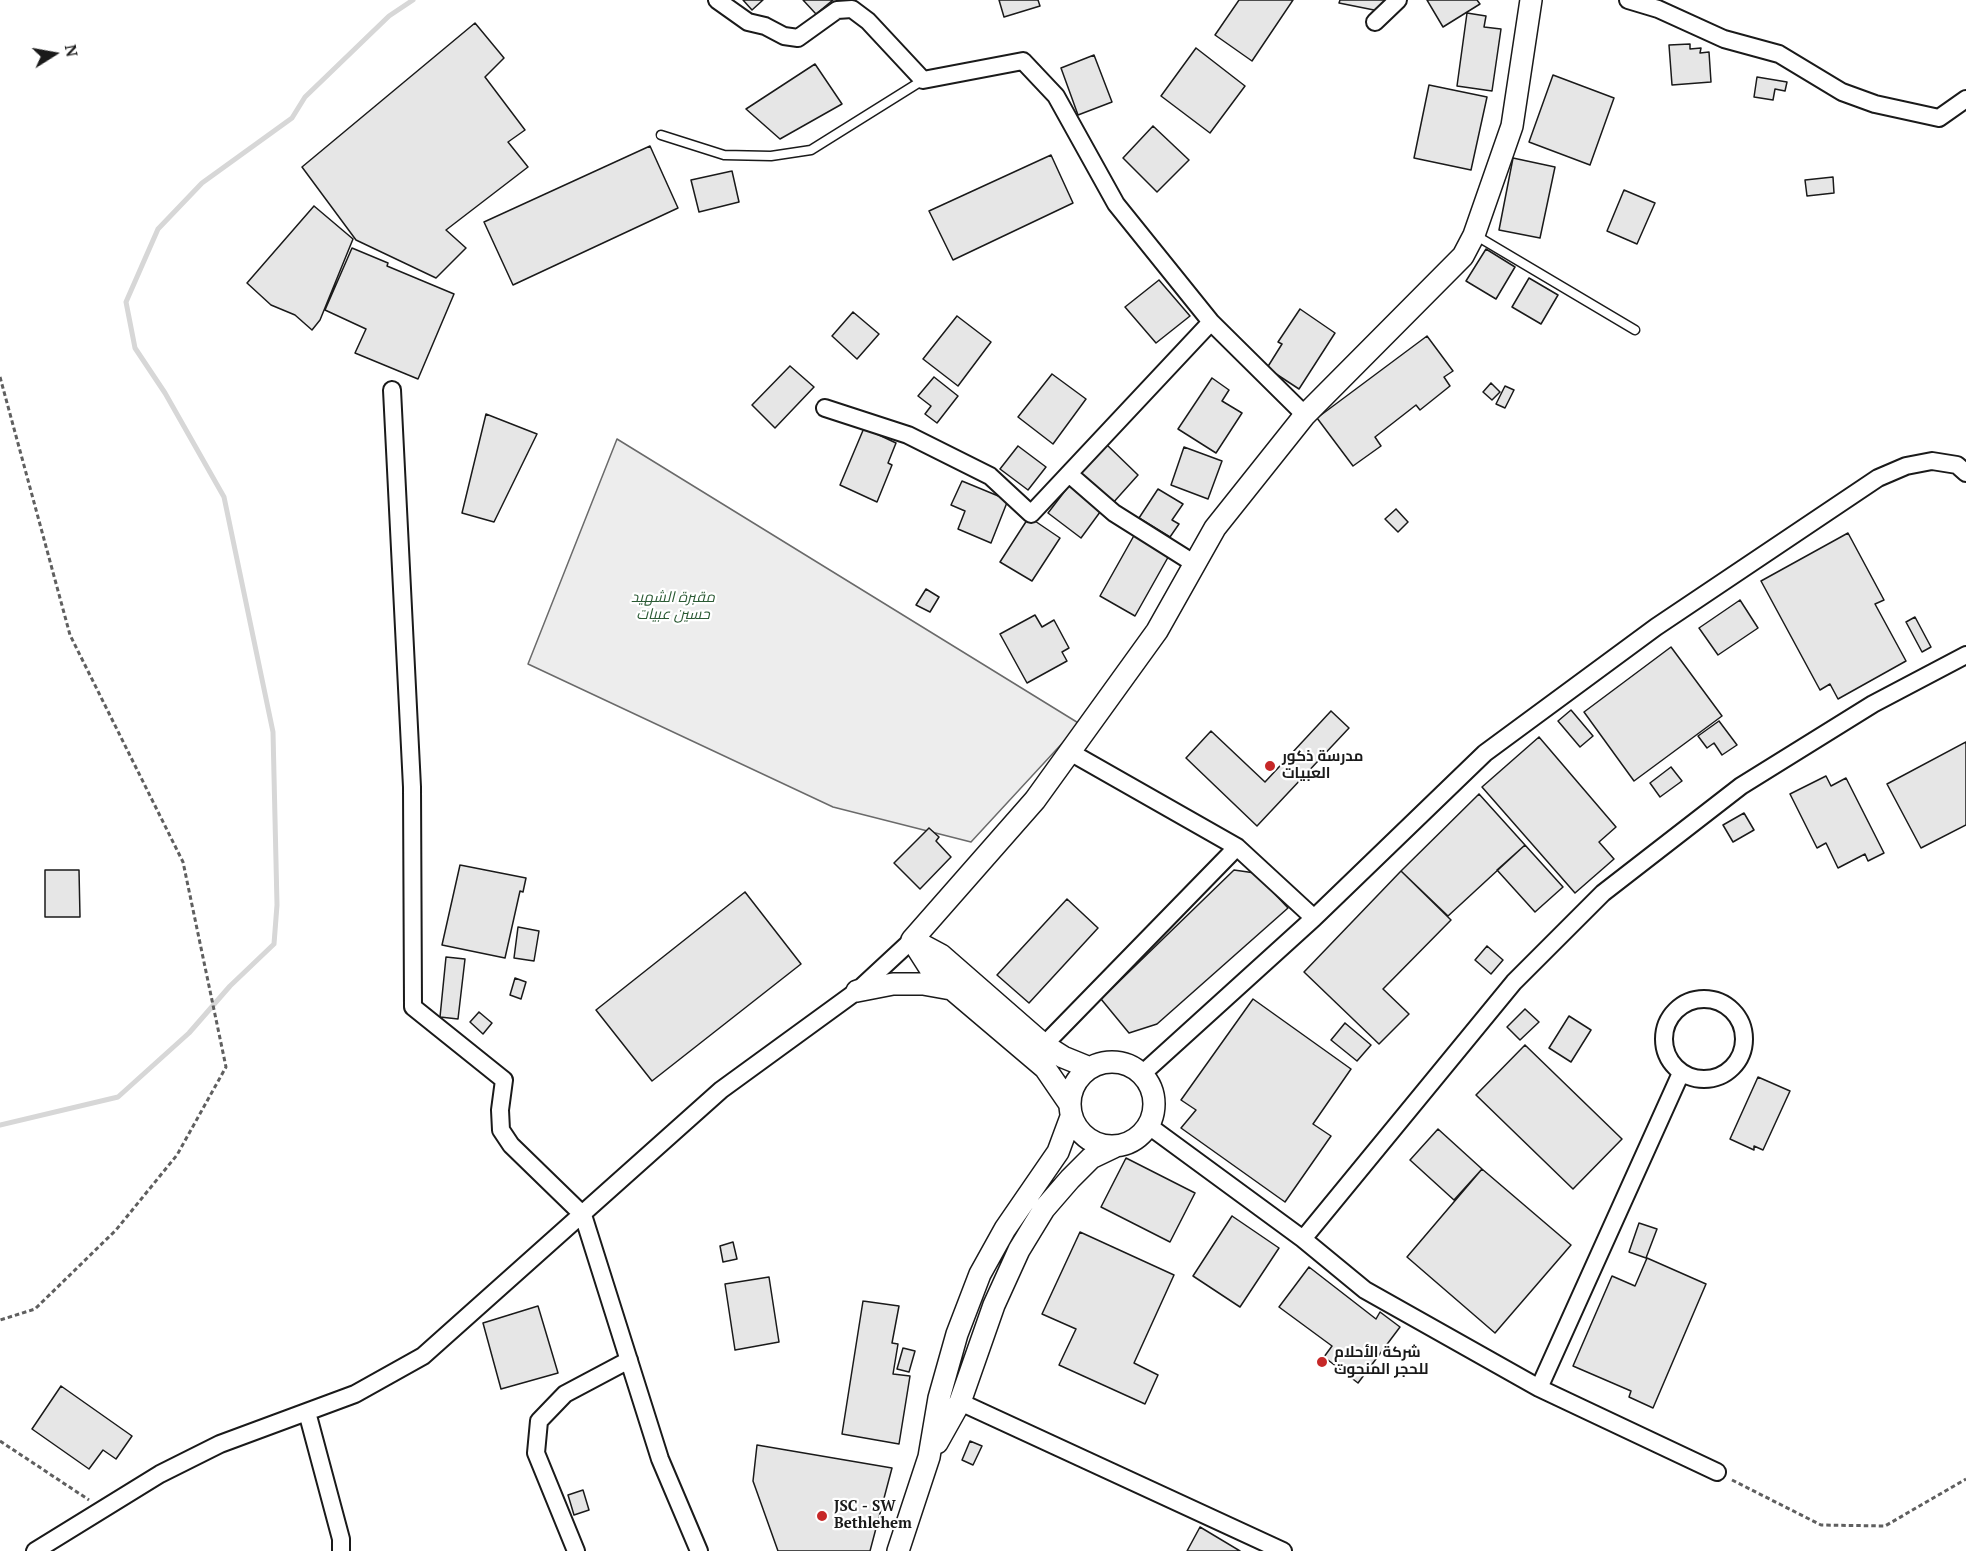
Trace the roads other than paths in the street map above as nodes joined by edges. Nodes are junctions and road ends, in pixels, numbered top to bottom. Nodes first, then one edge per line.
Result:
1 (717, 0) edge
2 (1398, 0) edge
3 (1531, 0) edge
4 (1628, 0) edge
5 (1375, 22) dead end
6 (923, 80) junction
7 (1966, 99) edge
8 (661, 135) dead end
9 (1474, 234) junction
10 (1211, 322) junction
11 (1635, 330) dead end
12 (392, 390) dead end
13 (825, 408) dead end
14 (1305, 415) junction
15 (1966, 473) edge
16 (1069, 474) junction
17 (1195, 564) junction
18 (1966, 655) edge
19 (1070, 752) junction
20 (1237, 847) junction
21 (1314, 918) junction
22 (912, 940) junction
23 (951, 990) junction
24 (857, 991) junction
25 (1044, 1045) junction
26 (1090, 1068) junction
27 (1681, 1073) junction
28 (1142, 1074) junction
29 (1070, 1110) junction
30 (1149, 1126) junction
31 (1114, 1147) junction
32 (583, 1215) junction
33 (1303, 1239) junction
34 (629, 1360) junction
35 (1539, 1388) junction
36 (960, 1402) junction
37 (308, 1412) junction
38 (930, 1457) junction
39 (1717, 1472) road end
40 (35, 1551) edge
41 (341, 1551) edge
42 (576, 1551) edge
43 (699, 1551) edge
44 (898, 1551) edge
45 (1283, 1551) edge

1 - 6 street
2 - 5 street
3 - 9 street
4 - 7 street
6 - 8 lane
6 - 10 street
9 - 11 lane
9 - 14 street
10 - 14 street
10 - 16 street
12 - 32 street
13 - 16 street
14 - 17 street
15 - 21 street
16 - 17 street
17 - 19 street
18 - 33 street
19 - 20 street
19 - 22 street
20 - 21 street
20 - 25 street
21 - 28 street
22 - 23 street
22 - 24 street
22 - 25 street
23 - 24 street
23 - 29 street
24 - 32 street
25 - 26 street
26 - 28 street
26 - 29 street
27 - 27 street
27 - 35 street
28 - 30 street
29 - 31 street
29 - 38 street
30 - 31 street
30 - 33 street
31 - 36 street
32 - 34 street
32 - 37 street
33 - 35 street
34 - 42 street
34 - 43 street
35 - 39 street
36 - 38 street
36 - 45 street
37 - 40 street
37 - 41 street
38 - 44 street

